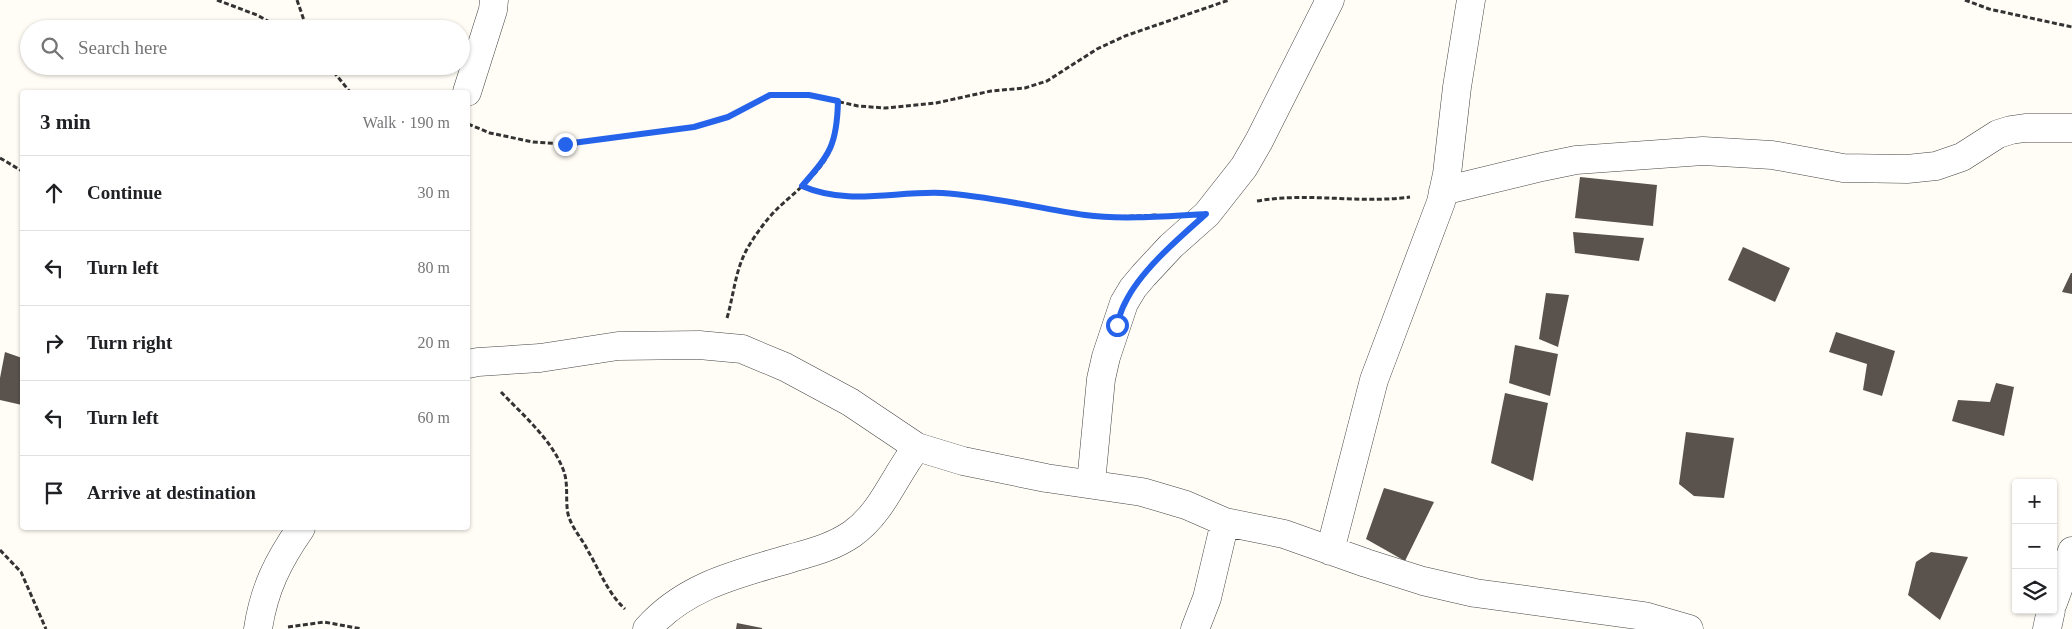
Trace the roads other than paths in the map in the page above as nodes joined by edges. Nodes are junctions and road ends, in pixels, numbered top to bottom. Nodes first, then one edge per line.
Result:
1 (494, 0) edge
2 (1330, 0) edge
3 (1471, 0) edge
4 (468, 90) edge
5 (2072, 128) edge
6 (1443, 191) junction
7 (470, 364) edge
8 (917, 446) junction
9 (1091, 483) junction
10 (1225, 522) junction
11 (300, 530) edge
12 (1330, 551) junction
13 (2072, 551) edge
14 (2057, 592) edge
15 (2050, 614) edge
16 (638, 621) edge
17 (258, 629) edge
18 (1195, 629) edge
19 (1689, 629) edge
20 (2047, 629) edge

1 - 4 street
2 - 9 street
3 - 6 street
5 - 6 street
6 - 12 street
7 - 8 street
8 - 9 street
8 - 16 street
9 - 10 street
10 - 12 street
10 - 18 street
11 - 17 street
12 - 19 street
13 - 14 street
15 - 20 street

